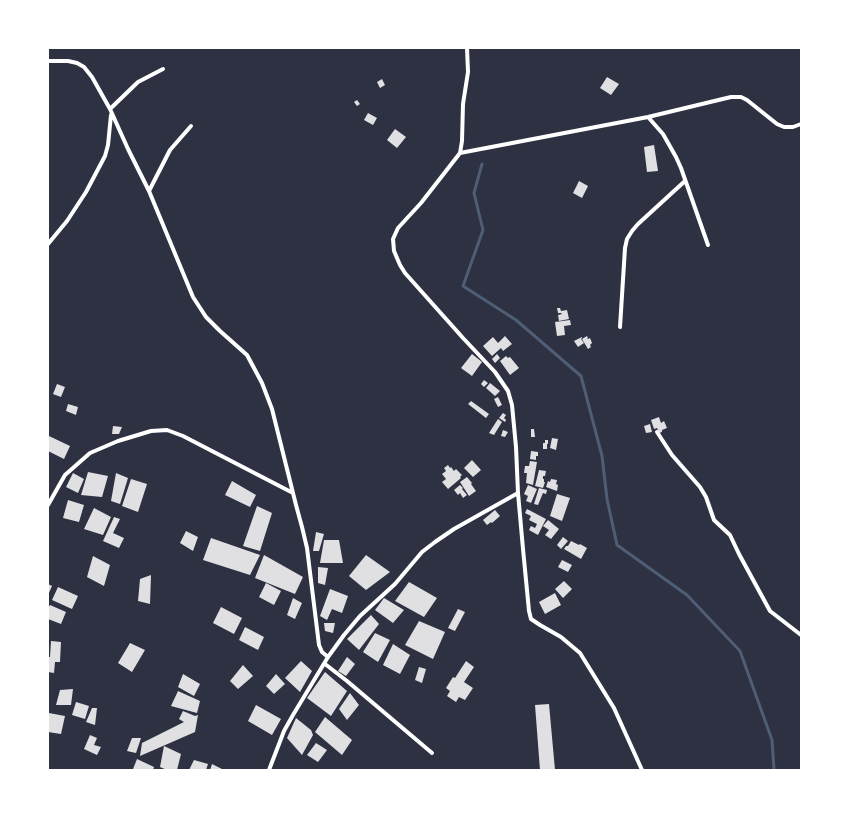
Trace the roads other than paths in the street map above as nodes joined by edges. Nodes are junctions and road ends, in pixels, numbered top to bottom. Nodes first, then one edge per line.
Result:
1 (467, 48) edge
2 (48, 61) edge
3 (164, 69) dead end
4 (110, 109) junction
5 (111, 114) junction
6 (648, 117) junction
7 (801, 124) edge
8 (191, 126) dead end
9 (460, 153) junction
10 (685, 181) junction
11 (149, 191) junction
12 (48, 244) edge
13 (708, 245) dead end
14 (620, 327) dead end
15 (656, 432) dead end
16 (293, 493) junction
17 (518, 493) junction
18 (48, 505) edge
19 (801, 635) edge
20 (328, 657) junction
21 (324, 664) junction
22 (432, 753) dead end
23 (269, 770) edge
24 (642, 770) edge

1 - 9 street
2 - 4 street
3 - 4 street
4 - 5 street
5 - 11 street
5 - 12 street
6 - 7 street
6 - 9 street
6 - 10 street
8 - 11 street
9 - 17 street
10 - 13 street
10 - 14 street
11 - 16 street
15 - 19 street
16 - 18 street
16 - 20 street
17 - 20 street
17 - 24 street
20 - 21 street
21 - 22 street
21 - 23 street

